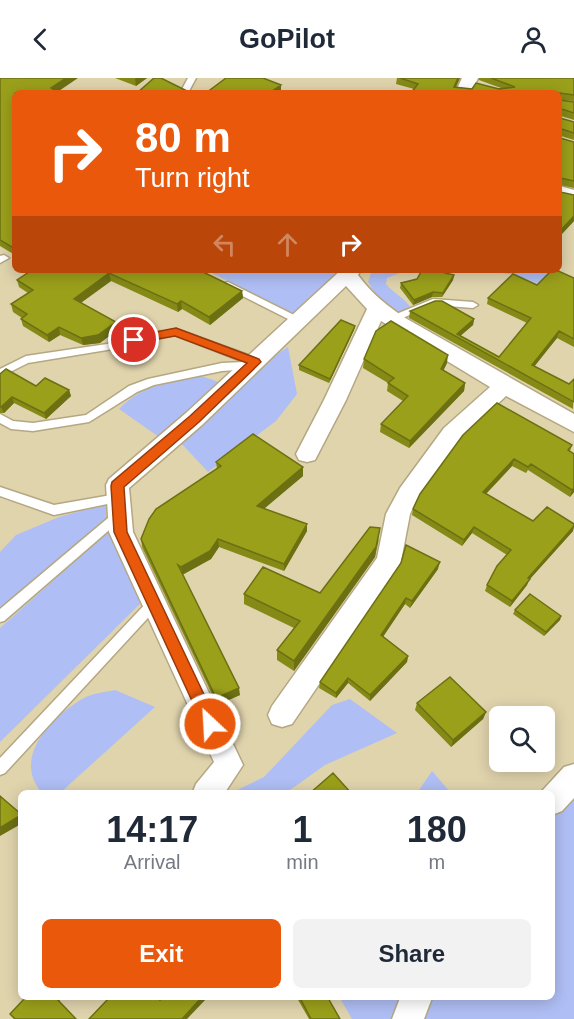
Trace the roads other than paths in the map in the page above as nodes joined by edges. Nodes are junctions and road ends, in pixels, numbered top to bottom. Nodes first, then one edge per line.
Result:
1 (349, 273) edge
2 (350, 273) edge
3 (218, 280) edge
4 (473, 305) dead end
5 (385, 313) junction
6 (300, 321) junction
7 (254, 364) junction
8 (0, 372) edge
9 (504, 386) junction
10 (0, 418) edge
11 (574, 424) edge
12 (307, 454) dead end
13 (0, 491) edge
14 (118, 507) junction
15 (154, 603) junction
16 (0, 617) edge
17 (282, 715) dead end
18 (0, 768) edge
19 (574, 777) edge
20 (209, 790) edge
21 (555, 798) edge
22 (415, 1000) edge
23 (408, 1019) edge

1 - 6 street
2 - 5 street
3 - 6 lane
4 - 5 lane
5 - 9 street
5 - 12 street
6 - 7 street
7 - 8 lane
7 - 10 lane
7 - 14 street
9 - 11 street
9 - 17 street
13 - 14 lane
14 - 15 street
14 - 16 lane
15 - 18 lane
15 - 20 street
19 - 21 street
22 - 23 street

